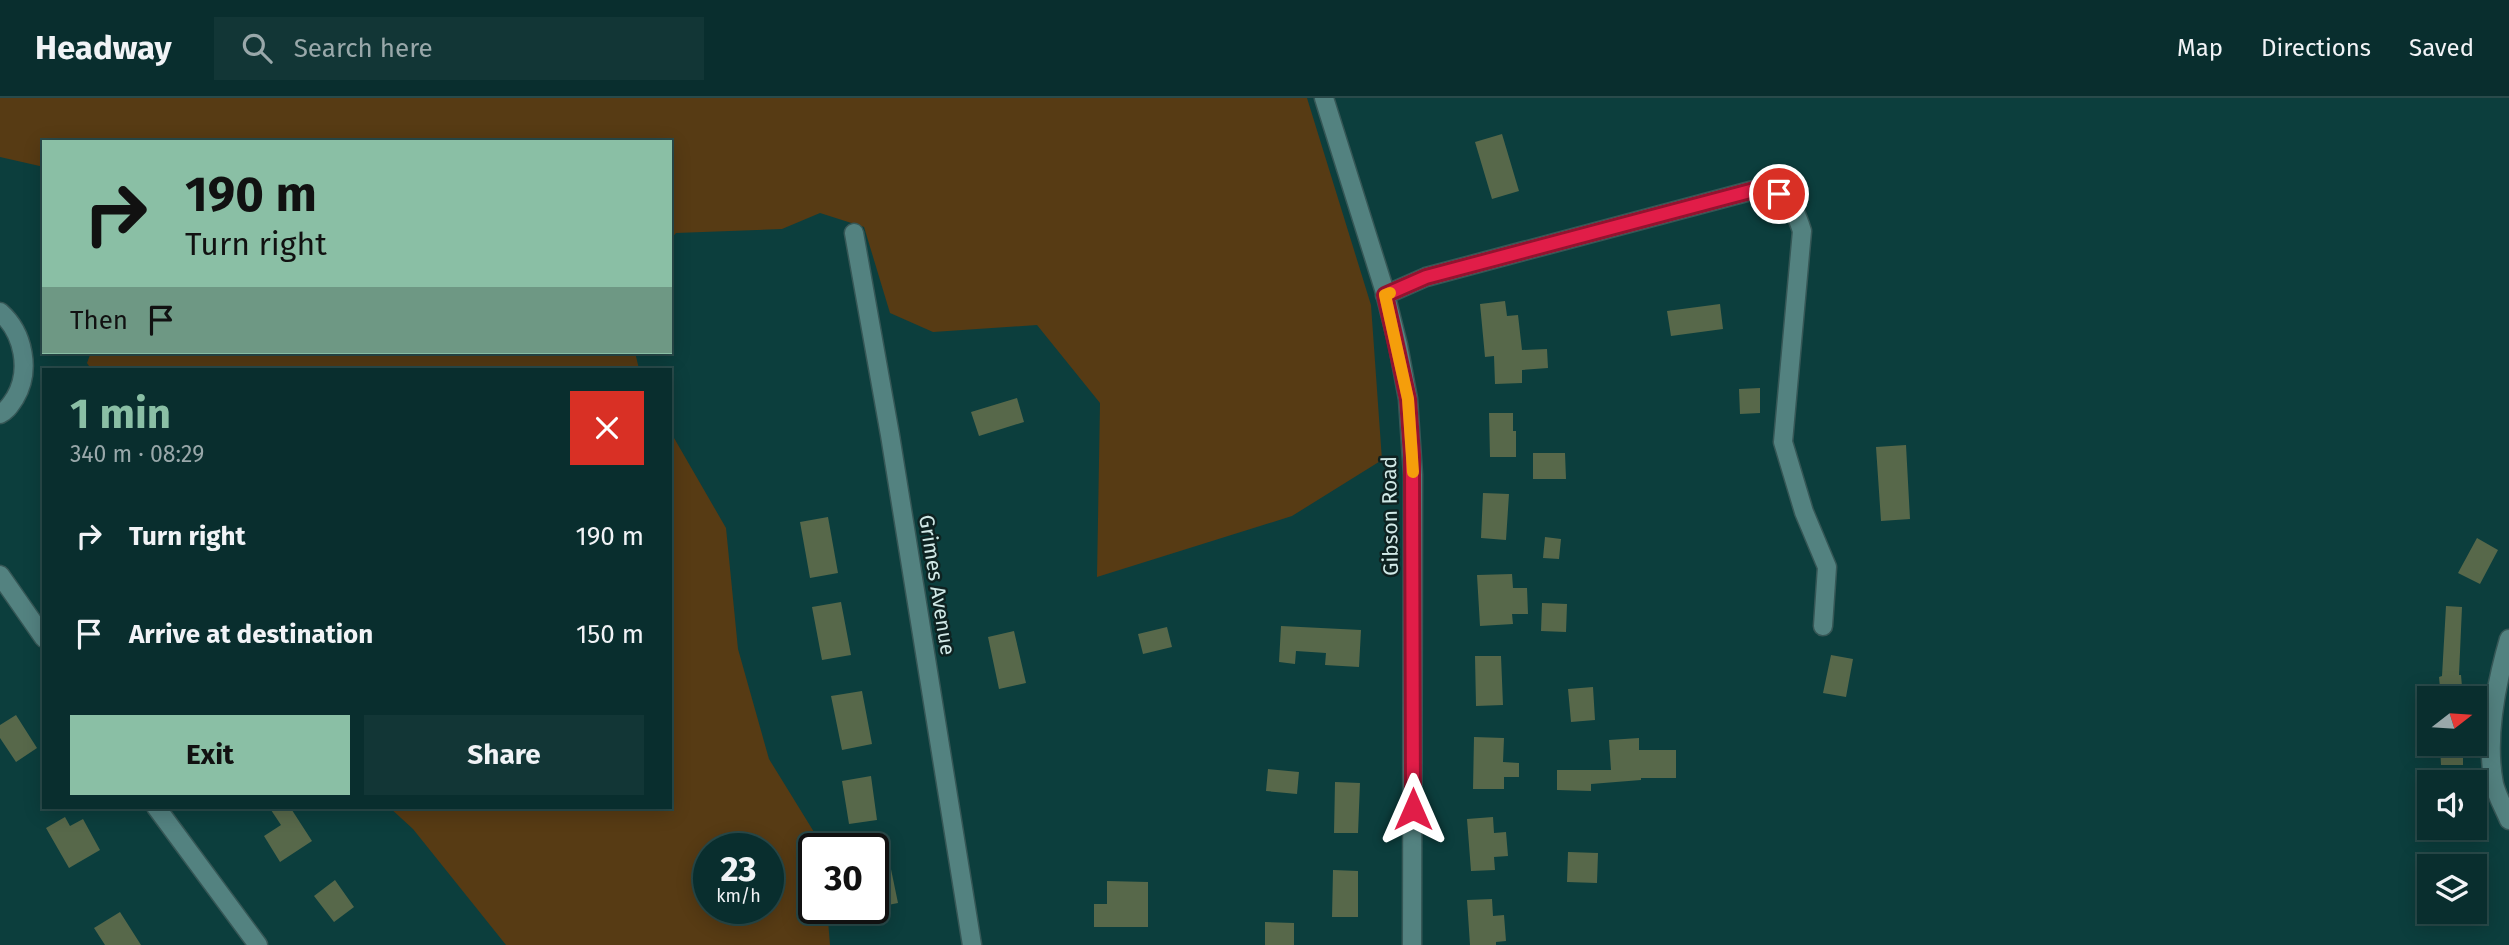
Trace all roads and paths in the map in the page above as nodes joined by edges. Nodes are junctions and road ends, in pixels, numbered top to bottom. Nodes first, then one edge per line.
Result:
1 (1324, 98) edge
2 (854, 233) dead end
3 (1385, 295) junction
4 (0, 312) edge
5 (0, 414) edge
6 (0, 575) edge
7 (1824, 626) dead end
8 (42, 635) edge
9 (2509, 639) edge
10 (157, 809) edge
11 (2509, 820) edge
12 (258, 945) edge
13 (972, 945) edge
14 (1412, 945) edge

1 - 3 street, Gibson Road
2 - 13 street, Grimes Avenue
3 - 7 street
3 - 14 street, Gibson Road
4 - 5 street
6 - 8 street
9 - 11 street
10 - 12 street

